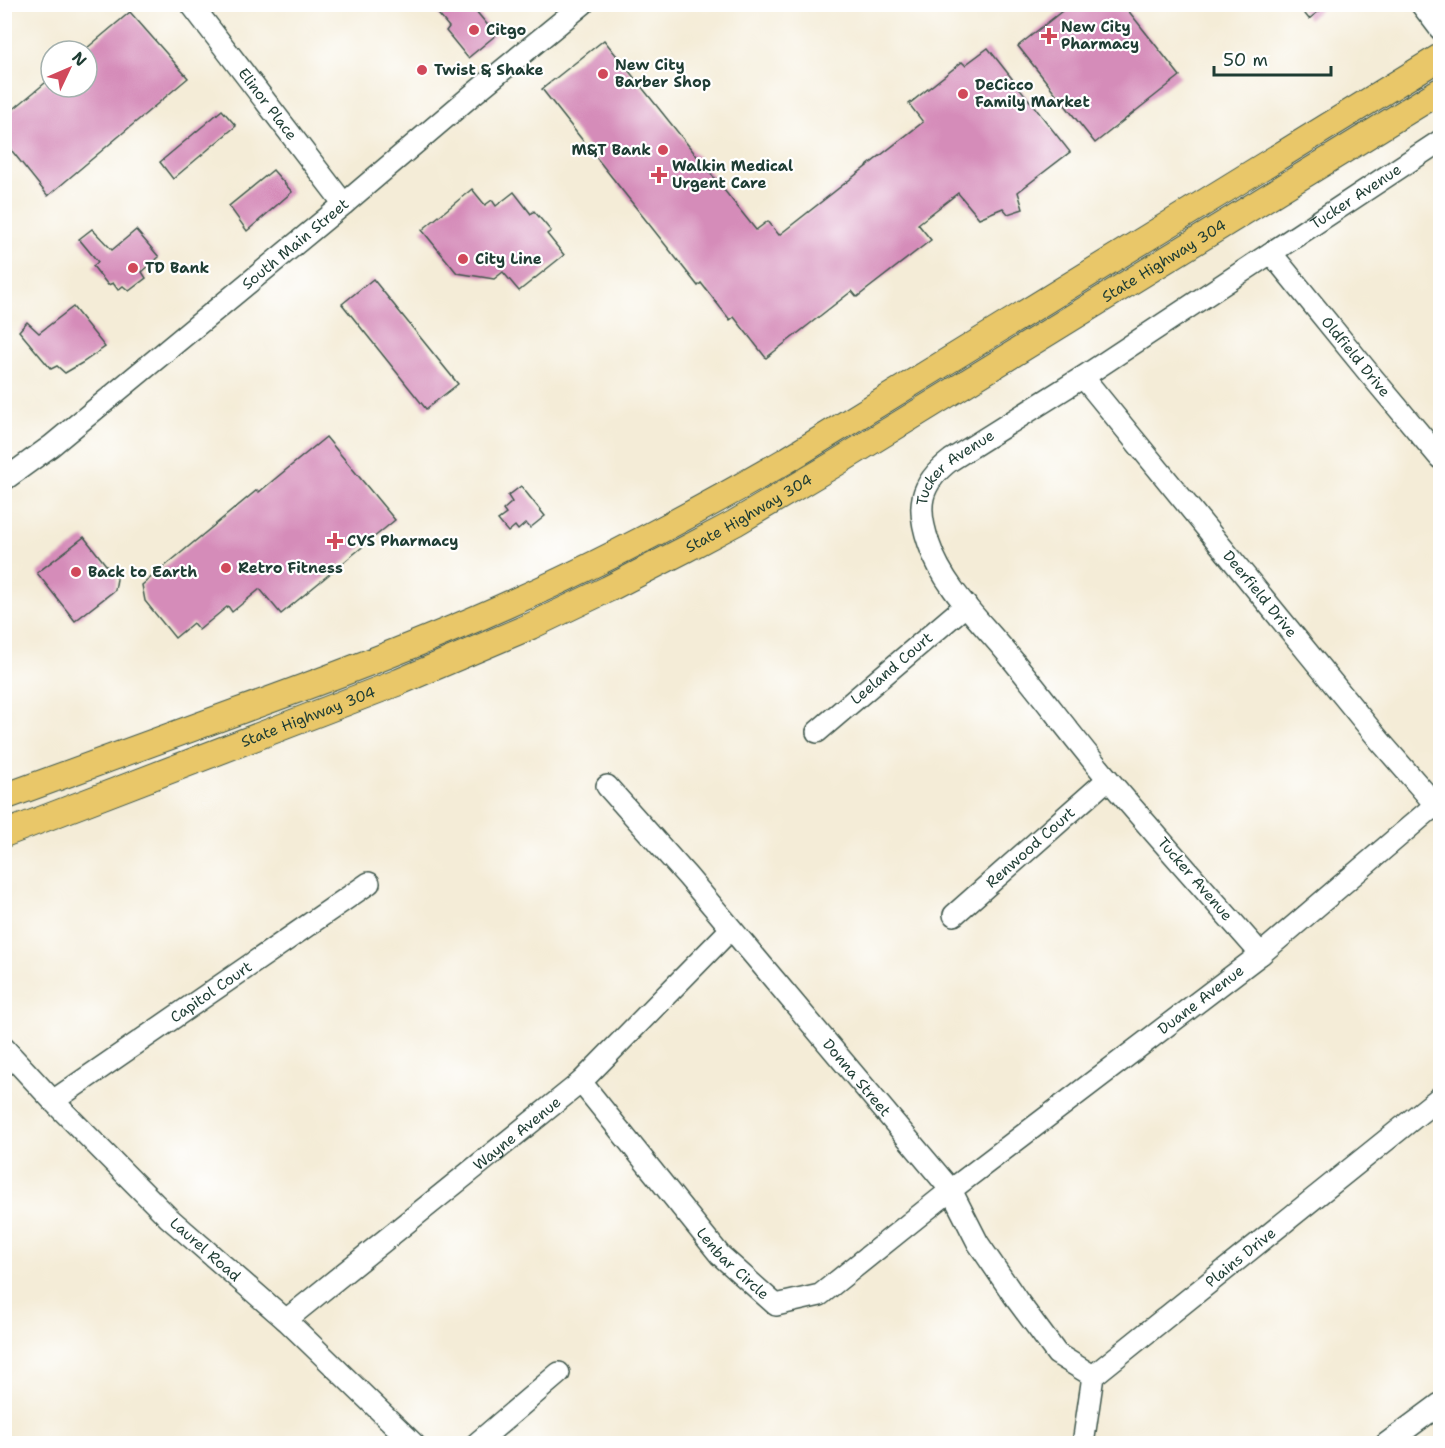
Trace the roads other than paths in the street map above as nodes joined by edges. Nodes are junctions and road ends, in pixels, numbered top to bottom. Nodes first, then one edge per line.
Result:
1 (191, 4) edge
2 (583, 4) edge
3 (1421, 4) edge
4 (1440, 29) edge
5 (1440, 57) edge
6 (1440, 91) edge
7 (1440, 141) edge
8 (344, 204) junction
9 (1271, 253) junction
10 (1083, 376) junction
11 (1440, 458) edge
12 (4, 480) edge
13 (966, 605) junction
14 (817, 732) dead end
15 (1108, 779) junction
16 (607, 786) dead end
17 (4, 797) edge
18 (1439, 805) edge
19 (4, 834) edge
20 (369, 883) dead end
21 (954, 915) dead end
22 (731, 929) junction
23 (1261, 954) junction
24 (4, 1048) edge
25 (581, 1082) junction
26 (1440, 1097) edge
27 (53, 1101) junction
28 (951, 1190) junction
29 (286, 1320) junction
30 (559, 1373) dead end
31 (1093, 1376) junction
32 (1440, 1404) edge
33 (414, 1443) edge
34 (476, 1443) edge
35 (1083, 1443) edge
36 (1386, 1443) edge

1 - 8 street, Elinor Place
2 - 8 street, South Main Street
3 - 4 street
5 - 17 main road, State Highway 304
6 - 19 main road, State Highway 304
7 - 9 street, Tucker Avenue
8 - 12 street, South Main Street
9 - 10 street, Tucker Avenue
9 - 11 street, Oldfield Drive
10 - 13 street, Tucker Avenue
10 - 18 street, Deerfield Drive
13 - 14 street, Leeland Court
13 - 15 street, Tucker Avenue
15 - 21 street, Renwood Court
15 - 23 street, Tucker Avenue
16 - 22 street, Donna Street
18 - 23 street, Duane Avenue
20 - 27 street, Capitol Court
22 - 25 street, Wayne Avenue
22 - 28 street, Donna Street
23 - 28 street, Duane Avenue
24 - 27 street, Laurel Road
25 - 28 street, Lenbar Circle
25 - 29 street, Wayne Avenue
26 - 31 street, Plains Drive
27 - 29 street, Laurel Road
28 - 31 street, Donna Street
29 - 33 street, Laurel Road
30 - 34 street
31 - 35 street
32 - 36 street

